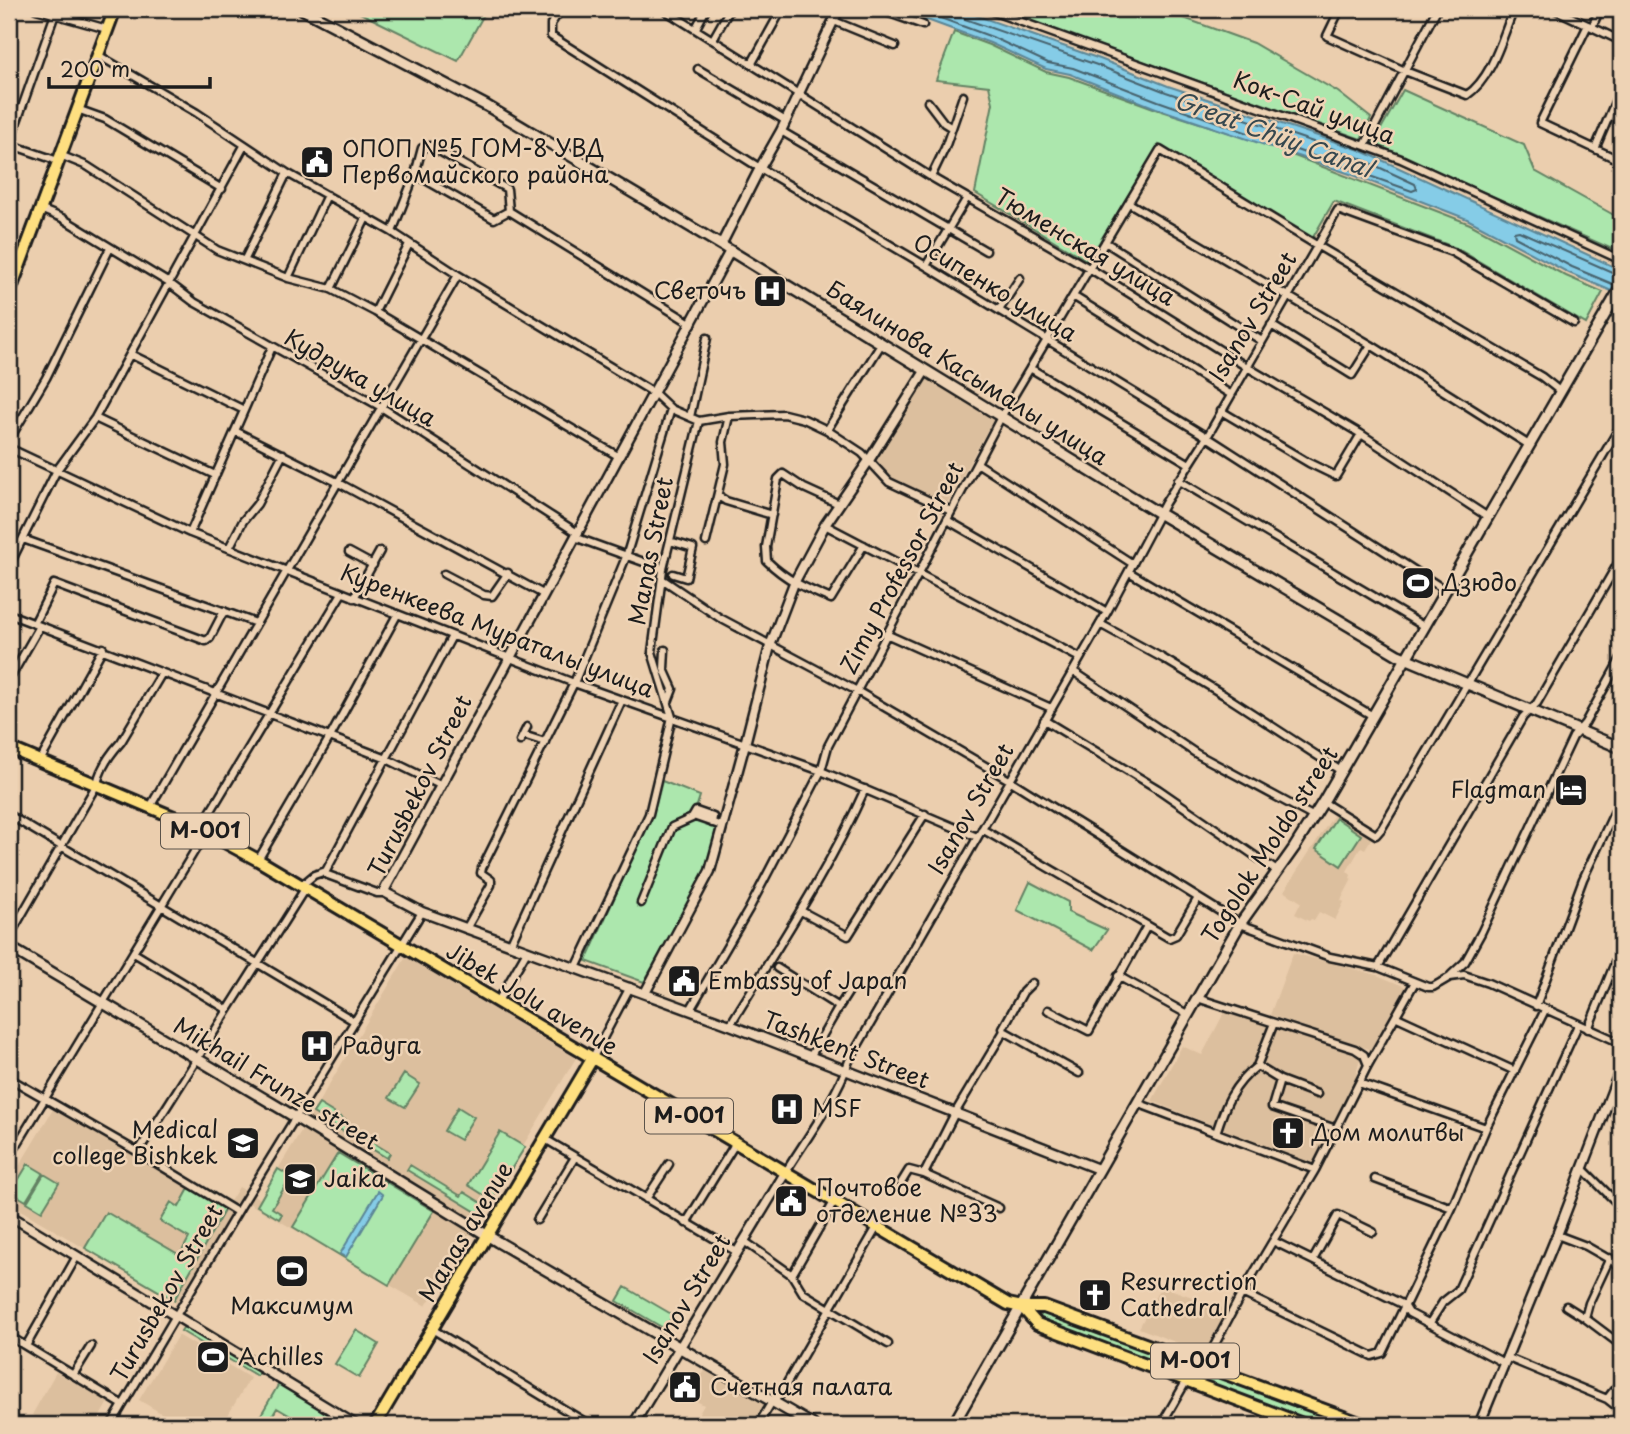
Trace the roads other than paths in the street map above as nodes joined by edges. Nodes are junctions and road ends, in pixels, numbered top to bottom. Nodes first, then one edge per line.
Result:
1 (36, 9) edge
2 (115, 9) edge
3 (302, 9) edge
4 (561, 9) edge
5 (663, 9) edge
6 (706, 9) edge
7 (730, 9) edge
8 (782, 9) edge
9 (839, 9) edge
10 (878, 9) edge
11 (986, 9) edge
12 (1340, 9) edge
13 (1437, 9) edge
14 (1514, 9) edge
15 (1554, 9) edge
16 (1601, 9) edge
17 (55, 14) junction
18 (834, 21) junction
19 (923, 25) dead end
20 (1590, 26) junction
21 (695, 28) junction
22 (107, 29) junction
23 (713, 39) junction
24 (1621, 41) edge
25 (895, 46) dead end
26 (98, 55) junction
27 (752, 63) junction
28 (698, 69) dead end
29 (1405, 71) junction
30 (1621, 88) edge
31 (798, 95) junction
32 (963, 96) dead end
33 (928, 102) dead end
34 (1613, 108) junction
35 (78, 110) junction
36 (1621, 111) edge
37 (786, 121) junction
38 (952, 128) junction
39 (781, 131) junction
40 (9, 144) edge
41 (1365, 145) junction
42 (244, 146) junction
43 (1595, 149) junction
44 (60, 158) junction
45 (1621, 161) edge
46 (760, 168) junction
47 (287, 173) junction
48 (415, 174) junction
49 (931, 177) junction
50 (222, 189) junction
51 (327, 195) junction
52 (967, 198) junction
53 (1129, 203) junction
54 (40, 209) junction
55 (509, 211) junction
56 (366, 218) junction
57 (947, 229) junction
58 (392, 232) junction
59 (196, 235) junction
60 (1105, 242) junction
61 (409, 244) junction
62 (1318, 246) junction
63 (110, 248) junction
64 (726, 248) junction
65 (986, 251) dead end
66 (245, 259) junction
67 (1621, 260) edge
68 (926, 266) junction
69 (1090, 268) junction
70 (458, 275) junction
71 (288, 278) junction
72 (1020, 278) dead end
73 (169, 284) junction
74 (1621, 287) edge
75 (331, 289) junction
76 (9, 294) edge
77 (1073, 296) junction
78 (1287, 298) junction
79 (999, 310) junction
80 (375, 312) junction
81 (1574, 323) dead end
82 (692, 324) junction
83 (1271, 325) junction
84 (707, 338) dead end
85 (1047, 339) junction
86 (420, 340) junction
87 (1262, 341) junction
88 (882, 343) junction
89 (1371, 345) junction
90 (272, 347) junction
91 (130, 354) junction
92 (1247, 367) junction
93 (1030, 368) junction
94 (925, 371) junction
95 (1560, 392) junction
96 (653, 393) junction
97 (1230, 394) junction
98 (381, 407) junction
99 (671, 409) junction
100 (244, 410) junction
101 (1221, 411) junction
102 (729, 416) junction
103 (690, 417) junction
104 (1001, 417) junction
105 (95, 418) junction
106 (699, 421) junction
107 (1621, 425) edge
108 (827, 430) junction
109 (235, 431) junction
110 (1361, 434) junction
111 (1207, 437) junction
112 (9, 440) edge
113 (1529, 445) junction
114 (9, 447) edge
115 (283, 454) junction
116 (618, 456) junction
117 (868, 462) junction
118 (977, 463) junction
119 (1188, 463) junction
120 (57, 470) junction
121 (215, 475) junction
122 (1178, 480) junction
123 (337, 482) junction
124 (718, 496) junction
125 (839, 504) junction
126 (951, 511) junction
127 (1160, 514) junction
128 (772, 515) junction
129 (1488, 517) junction
130 (947, 520) junction
131 (825, 524) junction
132 (576, 532) junction
133 (190, 533) junction
134 (23, 539) junction
135 (670, 541) junction
136 (706, 542) dead end
137 (864, 545) junction
138 (229, 548) junction
139 (380, 551) dead end
140 (349, 552) dead end
141 (626, 557) junction
142 (1621, 558) edge
143 (1133, 564) junction
144 (373, 565) junction
145 (9, 566) edge
146 (663, 569) junction
147 (286, 570) junction
148 (1129, 572) junction
149 (508, 573) junction
150 (918, 573) junction
151 (444, 574) dead end
152 (673, 574) dead end
153 (662, 579) junction
154 (793, 583) junction
155 (1445, 590) junction
156 (342, 593) junction
157 (543, 594) junction
158 (354, 598) junction
159 (224, 611) junction
160 (1107, 612) junction
161 (9, 614) edge
162 (397, 615) junction
163 (256, 623) junction
164 (1100, 624) junction
165 (37, 625) junction
166 (1424, 627) junction
167 (886, 634) junction
168 (452, 636) junction
169 (770, 646) junction
170 (103, 649) junction
171 (665, 650) dead end
172 (509, 657) junction
173 (1080, 658) junction
174 (1406, 658) junction
175 (1621, 658) edge
176 (1073, 671) junction
177 (162, 673) junction
178 (9, 680) edge
179 (574, 683) junction
180 (1469, 684) junction
181 (857, 691) junction
182 (215, 694) junction
183 (622, 700) junction
184 (668, 702) junction
185 (1051, 708) junction
186 (1529, 710) junction
187 (271, 714) junction
188 (1373, 716) junction
189 (672, 717) junction
190 (1044, 720) junction
191 (527, 727) dead end
192 (1579, 730) junction
193 (330, 737) junction
194 (545, 742) junction
195 (746, 744) junction
196 (9, 748) edge
197 (1621, 748) edge
198 (387, 759) junction
199 (40, 761) junction
200 (821, 771) junction
201 (1341, 771) junction
202 (1011, 780) junction
203 (97, 785) junction
204 (440, 785) junction
205 (865, 789) junction
206 (1621, 798) edge
207 (1323, 802) junction
208 (150, 807) junction
209 (925, 814) junction
210 (9, 815) edge
211 (1314, 817) junction
212 (722, 826) junction
213 (982, 829) junction
214 (203, 831) junction
215 (977, 837) junction
216 (61, 845) junction
217 (258, 860) junction
218 (1277, 871) junction
219 (325, 874) junction
220 (304, 886) junction
221 (386, 893) junction
222 (1198, 898) junction
223 (641, 903) dead end
224 (163, 905) junction
225 (801, 911) junction
226 (422, 912) junction
227 (1240, 925) junction
228 (1147, 926) junction
229 (466, 929) junction
230 (9, 937) edge
231 (401, 945) junction
232 (510, 945) junction
233 (9, 947) edge
234 (1621, 948) edge
235 (527, 951) junction
236 (134, 953) junction
237 (258, 963) junction
238 (1378, 967) junction
239 (576, 968) junction
240 (777, 968) dead end
241 (1118, 976) junction
242 (1450, 976) junction
243 (1415, 982) junction
244 (1032, 983) dead end
245 (853, 985) dead end
246 (629, 987) junction
247 (645, 993) junction
248 (1197, 998) junction
249 (103, 1003) junction
250 (497, 1003) junction
251 (1536, 1006) junction
252 (839, 1007) junction
253 (228, 1010) junction
254 (690, 1010) junction
255 (1048, 1010) dead end
256 (1545, 1010) junction
257 (1187, 1014) junction
258 (1397, 1017) junction
259 (354, 1021) junction
260 (1274, 1023) junction
261 (730, 1025) junction
262 (1578, 1025) junction
263 (1588, 1029) junction
264 (1004, 1031) junction
265 (1621, 1043) edge
266 (810, 1057) junction
267 (197, 1059) junction
268 (592, 1059) junction
269 (1368, 1065) junction
270 (1257, 1066) junction
271 (1621, 1069) edge
272 (1514, 1071) junction
273 (845, 1072) junction
274 (1079, 1073) dead end
275 (9, 1078) edge
276 (1280, 1080) junction
277 (1359, 1083) junction
278 (1317, 1094) dead end
279 (45, 1098) junction
280 (1136, 1103) junction
281 (955, 1113) junction
282 (295, 1116) junction
283 (1486, 1128) junction
284 (1336, 1129) junction
285 (1216, 1133) junction
286 (545, 1139) junction
287 (735, 1144) junction
288 (138, 1152) junction
289 (575, 1157) junction
290 (9, 1158) edge
291 (669, 1164) dead end
292 (1582, 1168) junction
293 (1098, 1169) junction
294 (1315, 1170) junction
295 (785, 1173) junction
296 (924, 1174) junction
297 (1375, 1179) dead end
298 (901, 1183) dead end
299 (646, 1199) junction
300 (834, 1202) junction
301 (1621, 1207) edge
302 (999, 1208) dead end
303 (1452, 1208) junction
304 (237, 1212) junction
305 (9, 1215) edge
306 (537, 1220) dead end
307 (686, 1223) junction
308 (877, 1227) junction
309 (1373, 1232) dead end
310 (1557, 1235) junction
311 (488, 1236) junction
312 (744, 1241) junction
313 (1273, 1241) junction
314 (737, 1252) junction
315 (77, 1256) junction
316 (1610, 1258) junction
317 (1313, 1260) junction
318 (1621, 1266) edge
319 (792, 1275) junction
320 (1242, 1293) junction
321 (1404, 1305) junction
322 (1566, 1306) dead end
323 (1022, 1307) junction
324 (828, 1309) junction
325 (177, 1316) junction
326 (1586, 1318) junction
327 (1429, 1324) junction
328 (432, 1329) junction
329 (9, 1336) edge
330 (888, 1344) dead end
331 (1621, 1345) edge
332 (26, 1346) junction
333 (90, 1346) dead end
334 (681, 1348) junction
335 (1505, 1360) junction
336 (1204, 1364) junction
337 (73, 1375) junction
338 (1187, 1380) junction
339 (1621, 1381) edge
340 (1607, 1399) junction
341 (773, 1400) junction
342 (123, 1405) junction
343 (1621, 1410) edge
344 (1349, 1422) edge
345 (111, 1425) edge
346 (356, 1425) edge
347 (375, 1425) edge
348 (590, 1425) edge
349 (634, 1425) edge
350 (758, 1425) edge
351 (813, 1425) edge
352 (953, 1425) edge
353 (1161, 1425) edge
354 (1305, 1425) edge
355 (1365, 1425) edge
356 (1479, 1425) edge

1 - 17 street
2 - 22 main road
3 - 64 main road, Баялинова Касымалы улица
4 - 46 street, Осипенко улица
5 - 21 street, Тюменская улица
6 - 21 street
7 - 23 street
8 - 27 street
9 - 18 street
10 - 19 street
11 - 41 street, Кок-Сай улица
12 - 29 street
13 - 29 street
14 - 29 street
15 - 20 street
16 - 20 street
17 - 22 street
17 - 40 street
18 - 25 street
18 - 31 street
20 - 24 street
20 - 43 street
21 - 23 street, Тюменская улица
22 - 26 main road
23 - 27 street, Тюменская улица
26 - 35 main road
26 - 42 street
27 - 31 street, Тюменская улица
28 - 37 street
29 - 41 street
30 - 34 street
31 - 37 street
31 - 49 street, Тюменская улица
32 - 38 street
33 - 38 street
34 - 36 street
34 - 43 street
35 - 44 main road
35 - 50 street
37 - 39 street
38 - 49 street
39 - 46 street
39 - 57 street
40 - 44 street
41 - 67 street, Кок-Сай улица
42 - 47 street
42 - 50 street
43 - 45 street
44 - 54 main road
44 - 59 street
46 - 64 street
46 - 68 street, Осипенко улица
47 - 51 street
47 - 66 street
48 - 55 street
48 - 55 street
48 - 58 street
49 - 52 street, Тюменская улица
50 - 59 street
51 - 56 street
51 - 71 street
52 - 57 street
52 - 69 street, Тюменская улица
53 - 60 street, Zimy Professor Street
53 - 62 street, Zimy Professor Street
53 - 78 street
54 - 63 street, Кудрука улица
54 - 76 main road
55 - 82 street
56 - 58 street
56 - 75 street
57 - 65 street
57 - 68 street
58 - 61 street
59 - 66 street
59 - 73 street
60 - 69 street, Zimy Professor Street
60 - 87 street
61 - 70 street
61 - 80 street
62 - 78 street, Isanov Street
62 - 81 street, Isanov Street
62 - 95 street
63 - 73 street, Кудрука улица
63 - 112 street
64 - 82 street
64 - 88 main road, Баялинова Касымалы улица
66 - 71 street
68 - 79 street, Осипенко улица
69 - 77 street, Zimy Professor Street
69 - 92 street, Тюменская улица
70 - 86 street
70 - 96 street
71 - 75 street
72 - 79 street
73 - 90 street, Кудрука улица
73 - 91 street
74 - 95 main road, Togolok Moldo street
75 - 80 street
77 - 85 street, Zimy Professor Street
77 - 97 street
78 - 83 street, Isanov Street
78 - 89 street
79 - 85 street, Осипенко улица
80 - 86 street
82 - 96 street
83 - 87 street, Isanov Street
83 - 89 street
84 - 103 street
85 - 93 street, Zimy Professor Street
85 - 111 street, Осипенко улица
86 - 98 street
86 - 116 street
87 - 92 street, Isanov Street
88 - 94 main road, Баялинова Касымалы улица
88 - 108 street
89 - 113 street
90 - 98 street, Кудрука улица
90 - 100 street
91 - 100 street
91 - 105 street
92 - 97 street, Isanov Street
92 - 110 street, Тюменская улица
93 - 104 street, Zimy Professor Street
93 - 119 street
94 - 104 main road, Баялинова Касымалы улица
94 - 117 street
95 - 113 main road, Togolok Moldo street
96 - 99 street
96 - 116 street, Turusbekov Street
97 - 101 street, Isanov Street
98 - 123 street
98 - 132 street, Кудрука улица
99 - 103 street
99 - 141 street
100 - 109 street
101 - 110 street
101 - 111 street, Isanov Street
102 - 106 street
102 - 108 street
102 - 124 street
103 - 106 street
104 - 118 street, Zimy Professor Street
104 - 127 main road, Баялинова Касымалы улица
105 - 120 street
105 - 121 street
106 - 135 street, Manas Street
107 - 180 street
108 - 117 street
109 - 115 street
109 - 121 street
110 - 129 street, Тюменская улица
111 - 119 street, Isanov Street
111 - 155 street, Осипенко улица
113 - 129 main road, Togolok Moldo street
114 - 120 street, Куренкеева Мураталы улица
115 - 123 street
115 - 138 street
116 - 132 street, Turusbekov Street
117 - 125 street
117 - 126 street
118 - 126 street, Zimy Professor Street
118 - 143 street
119 - 122 street, Isanov Street
120 - 133 street, Куренкеева Мураталы улица
120 - 134 street
121 - 133 street
122 - 127 street, Isanov Street
122 - 166 street
123 - 147 street
123 - 149 street
124 - 128 street
124 - 136 street
125 - 128 street
125 - 131 street
126 - 130 street, Zimy Professor Street
127 - 143 street, Isanov Street
127 - 174 main road, Баялинова Касымалы улица
128 - 154 street
129 - 155 main road, Togolok Moldo street
130 - 150 street, Zimy Professor Street
130 - 160 street
131 - 137 street
131 - 154 street
132 - 141 street, Кудрука улица
132 - 157 street, Turusbekov Street
133 - 138 street, Куренкеева Мураталы улица
134 - 145 street
134 - 159 street
135 - 146 street, Manas Street
135 - 152 street
137 - 150 street
137 - 154 street
138 - 147 street, Куренкеева Мураталы улица
139 - 144 street
140 - 144 street
141 - 146 street, Кудрука улица
141 - 179 street
142 - 186 street
143 - 148 street, Isanov Street
144 - 158 street
146 - 153 street, Manas Street
147 - 156 street, Куренкеева Мураталы улица
147 - 163 street
148 - 160 street, Isanov Street
148 - 188 street
149 - 151 street
149 - 157 street
150 - 167 street, Zimy Professor Street
150 - 173 street
153 - 169 street
153 - 184 street, Manas Street
154 - 169 street
155 - 166 main road, Togolok Moldo street
156 - 158 street, Куренкеева Мураталы улица
156 - 187 street
157 - 172 street, Turusbekov Street
158 - 162 street, Куренкеева Мураталы улица
159 - 163 street
159 - 165 street
160 - 164 street, Isanov Street
161 - 165 street
162 - 168 street, Куренкеева Мураталы улица
162 - 193 street
163 - 182 street
164 - 173 street, Isanov Street
164 - 201 street
165 - 170 street
165 - 178 street
166 - 174 main road, Togolok Moldo street
167 - 181 street, Zimy Professor Street
167 - 185 street
168 - 172 street, Куренкеева Мураталы улица
168 - 198 street
169 - 181 street
169 - 195 street
170 - 177 street
170 - 199 street
171 - 184 street
172 - 179 street, Куренкеева Мураталы улица
172 - 204 street, Turusbekov Street
173 - 176 street, Isanov Street
174 - 180 main road, Баялинова Касымалы улица
174 - 188 main road, Togolok Moldo street
175 - 192 street
176 - 185 street, Isanov Street
176 - 211 street
177 - 182 street
177 - 203 street
179 - 183 street, Куренкеева Мураталы улица
179 - 194 street
180 - 186 main road, Баялинова Касымалы улица
180 - 207 street
181 - 200 street, Zimy Professor Street
181 - 202 street
182 - 187 street
182 - 208 street
183 - 189 street, Куренкеева Мураталы улица
183 - 232 street
184 - 189 street, Manas Street
185 - 190 street, Isanov Street
186 - 192 main road, Баялинова Касымалы улица
186 - 238 street
187 - 193 street
187 - 214 street
188 - 201 main road, Togolok Moldo street
189 - 195 street, Куренкеева Мураталы улица
189 - 239 street, Manas Street
190 - 202 street, Isanov Street
190 - 218 street
191 - 194 street
192 - 197 main road, Баялинова Касымалы улица
192 - 242 street
193 - 198 street
193 - 217 street
194 - 229 street
195 - 200 street, Куренкеева Мураталы улица
195 - 212 street
196 - 199 main road, Jibek Jolu avenue / М-001
198 - 204 street
198 - 219 street
199 - 203 main road, Jibek Jolu avenue / М-001
200 - 205 street, Куренкеева Мураталы улица
200 - 254 street, Zimy Professor Street
201 - 207 main road, Togolok Moldo street
202 - 213 street, Isanov Street
202 - 222 street
203 - 208 main road, Jibek Jolu avenue / М-001
203 - 216 street
204 - 221 street, Turusbekov Street
205 - 209 street, Куренкеева Мураталы улица
205 - 225 street
206 - 251 street
207 - 211 main road, Togolok Moldo street
208 - 214 main road, Jibek Jolu avenue / М-001
209 - 215 street, Куренкеева Мураталы улица
209 - 225 street
210 - 216 street
211 - 218 main road, Togolok Moldo street
212 - 223 street
212 - 247 street
213 - 215 street, Isanov Street
213 - 228 street
214 - 217 main road, Jibek Jolu avenue / М-001
214 - 224 street
215 - 273 street, Isanov Street
216 - 224 street
216 - 230 street
217 - 220 main road, Jibek Jolu avenue / М-001
218 - 227 main road, Togolok Moldo street
219 - 220 street
219 - 221 street
220 - 231 main road, Jibek Jolu avenue / М-001
220 - 237 street
221 - 226 street, Turusbekov Street
222 - 227 street
222 - 228 street
224 - 236 street
224 - 237 street
225 - 261 street
226 - 229 street, Tashkent Street
226 - 231 street, Turusbekov Street
227 - 238 street
227 - 248 main road, Togolok Moldo street
228 - 241 street
229 - 232 street, Tashkent Street
231 - 250 main road, Jibek Jolu avenue / М-001
231 - 259 street, Turusbekov Street
232 - 235 street, Tashkent Street
233 - 249 main road, Mikhail Frunze street
234 - 263 street
235 - 239 street, Tashkent Street
235 - 250 street
236 - 249 street
236 - 253 street
237 - 253 street
237 - 259 street
238 - 243 street
239 - 246 street, Tashkent Street
240 - 252 street
241 - 255 street
241 - 257 street
242 - 243 street
242 - 251 street
243 - 258 street
244 - 264 street
245 - 252 street
246 - 247 street, Tashkent Street
246 - 268 street
247 - 254 street, Tashkent Street
248 - 257 main road, Togolok Moldo street
248 - 260 street
249 - 267 main road, Mikhail Frunze street
249 - 279 street
250 - 268 main road, Jibek Jolu avenue / М-001
251 - 256 street
252 - 266 street
253 - 267 street
254 - 261 street, Tashkent Street
256 - 262 street
256 - 272 street
257 - 280 main road, Togolok Moldo street
258 - 269 street
258 - 272 street
259 - 282 street, Turusbekov Street
260 - 269 street
260 - 270 street
261 - 266 street, Tashkent Street
262 - 263 street
262 - 327 street
263 - 265 street
264 - 274 street
264 - 281 street
266 - 273 street, Tashkent Street
267 - 282 main road, Mikhail Frunze street
267 - 288 street
268 - 286 main road, Manas avenue
268 - 287 main road, Jibek Jolu avenue / М-001
269 - 277 street
270 - 276 street
270 - 285 street
271 - 292 street
272 - 283 street
273 - 281 street, Tashkent Street
273 - 295 street, Isanov Street
275 - 279 street
276 - 278 street
276 - 284 street
277 - 283 street
277 - 284 street
279 - 288 street
279 - 290 street
280 - 285 street
280 - 293 main road, Togolok Moldo street
281 - 293 street, Tashkent Street
281 - 296 street
282 - 304 street, Turusbekov Street
282 - 311 main road, Mikhail Frunze street
283 - 303 street
284 - 294 street
285 - 294 street
286 - 289 street
286 - 311 main road, Manas avenue
287 - 295 main road, Jibek Jolu avenue / М-001
287 - 307 street
288 - 304 street
289 - 299 street
289 - 306 street
291 - 299 street
292 - 301 street
292 - 310 street
293 - 323 main road, Togolok Moldo street
294 - 313 street
295 - 300 main road, Jibek Jolu avenue / М-001
295 - 312 street, Isanov Street
296 - 298 street
296 - 302 street
297 - 303 street
299 - 307 street
300 - 308 main road, Jibek Jolu avenue / М-001
300 - 319 street
303 - 321 street
304 - 325 street, Turusbekov Street
305 - 315 street
307 - 314 street
308 - 323 main road, Jibek Jolu avenue / М-001
308 - 324 street
309 - 317 street
310 - 316 street
310 - 335 street
311 - 328 main road, Manas avenue
311 - 334 main road, Mikhail Frunze street
312 - 314 street, Isanov Street
312 - 319 street
313 - 317 street
313 - 320 street
314 - 334 street, Isanov Street
315 - 325 street
315 - 332 street
316 - 318 street
316 - 326 street
317 - 321 street
319 - 324 street
320 - 321 street
320 - 336 street
321 - 327 street
322 - 326 street
323 - 336 main road, Jibek Jolu avenue / М-001
323 - 338 main road, Jibek Jolu avenue / М-001
323 - 352 main road, Togolok Moldo street
324 - 330 street
324 - 341 street
325 - 342 street, Turusbekov Street
325 - 346 street
326 - 331 street
327 - 335 street
328 - 347 main road, Manas avenue
328 - 348 street
329 - 332 street
332 - 337 street
333 - 337 street
334 - 341 main road, Mikhail Frunze street
334 - 349 street, Isanov Street
335 - 340 street
335 - 356 street
336 - 344 main road, Jibek Jolu avenue / М-001
337 - 342 street
338 - 353 street
338 - 354 main road, Jibek Jolu avenue / М-001
339 - 340 street
340 - 343 street
341 - 350 street
341 - 351 main road, Mikhail Frunze street
342 - 345 street, Turusbekov Street
344 - 355 main road, Jibek Jolu avenue / М-001

